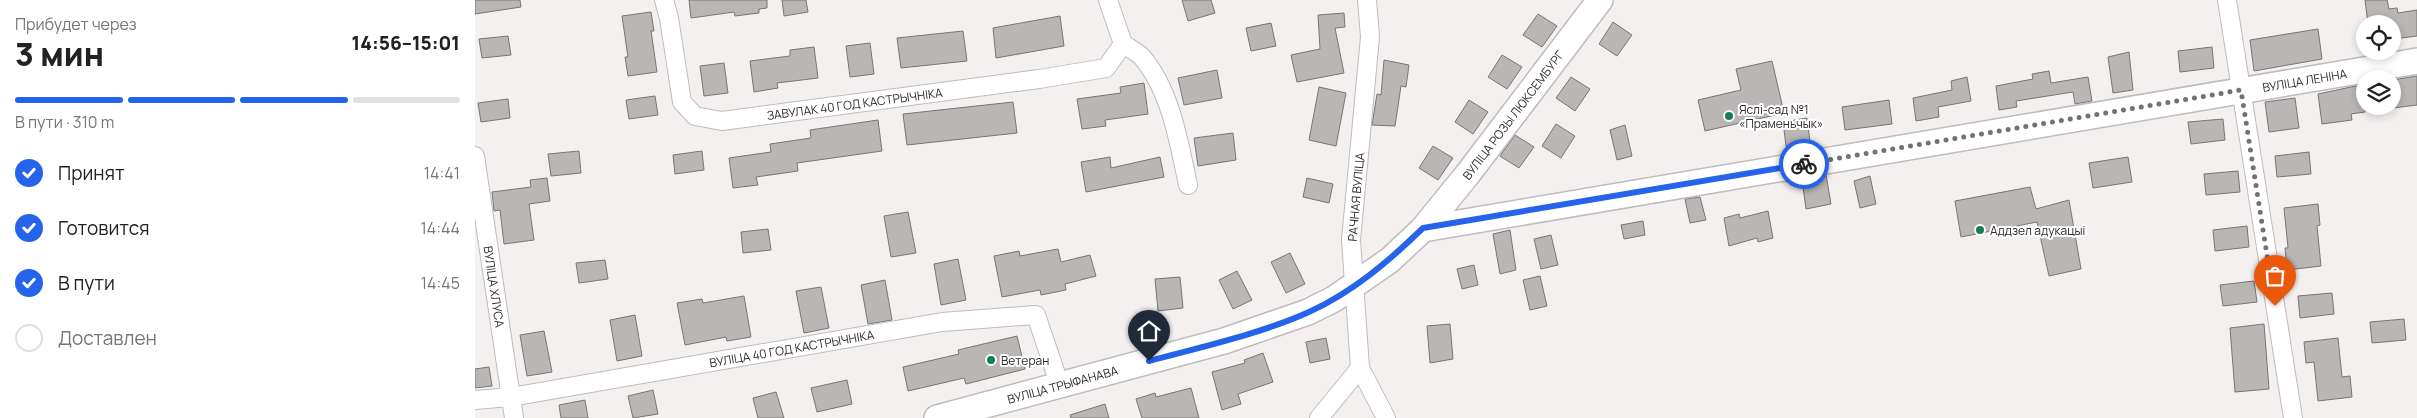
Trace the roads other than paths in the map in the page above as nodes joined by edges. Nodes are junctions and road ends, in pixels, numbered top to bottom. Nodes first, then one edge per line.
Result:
1 (664, 0) edge
2 (1107, 0) edge
3 (1367, 0) edge
4 (1600, 0) edge
5 (2227, 0) edge
6 (1123, 44) junction
7 (2417, 61) edge
8 (2241, 90) junction
9 (475, 156) edge
10 (1188, 185) dead end
11 (1423, 228) junction
12 (1355, 286) junction
13 (1360, 368) junction
14 (1060, 386) junction
15 (511, 397) junction
16 (475, 400) edge
17 (514, 418) edge
18 (937, 418) edge
19 (1319, 418) edge
20 (1386, 418) edge
21 (2293, 418) edge

1 - 6 street, ЗАВУЛАК 40 ГОД КАСТРЫЧНІКА
2 - 6 street
3 - 12 street, РАЧНАЯ ВУЛІЦА
4 - 11 street, ВУЛІЦА РОЗЫ ЛЮКСЕМБУРГ
5 - 8 street
6 - 10 street
7 - 8 street, ВУЛІЦА ЛЕНІНА
8 - 11 street, ВУЛІЦА ЛЕНІНА
8 - 21 street
9 - 15 street, ВУЛІЦА ХЛУСА
11 - 12 street, ВУЛІЦА ТРЫФАНАВА
12 - 13 street, РАЧНАЯ ВУЛІЦА
12 - 14 street, ВУЛІЦА ТРЫФАНАВА
13 - 19 street
13 - 20 street, РАЧНАЯ ВУЛІЦА
14 - 15 street, ВУЛІЦА 40 ГОД КАСТРЫЧНІКА
14 - 18 street, ВУЛІЦА ТРЫФАНАВА
15 - 16 street, ВУЛІЦА 40 ГОД КАСТРЫЧНІКА
15 - 17 street, ВУЛІЦА ХЛУСА

